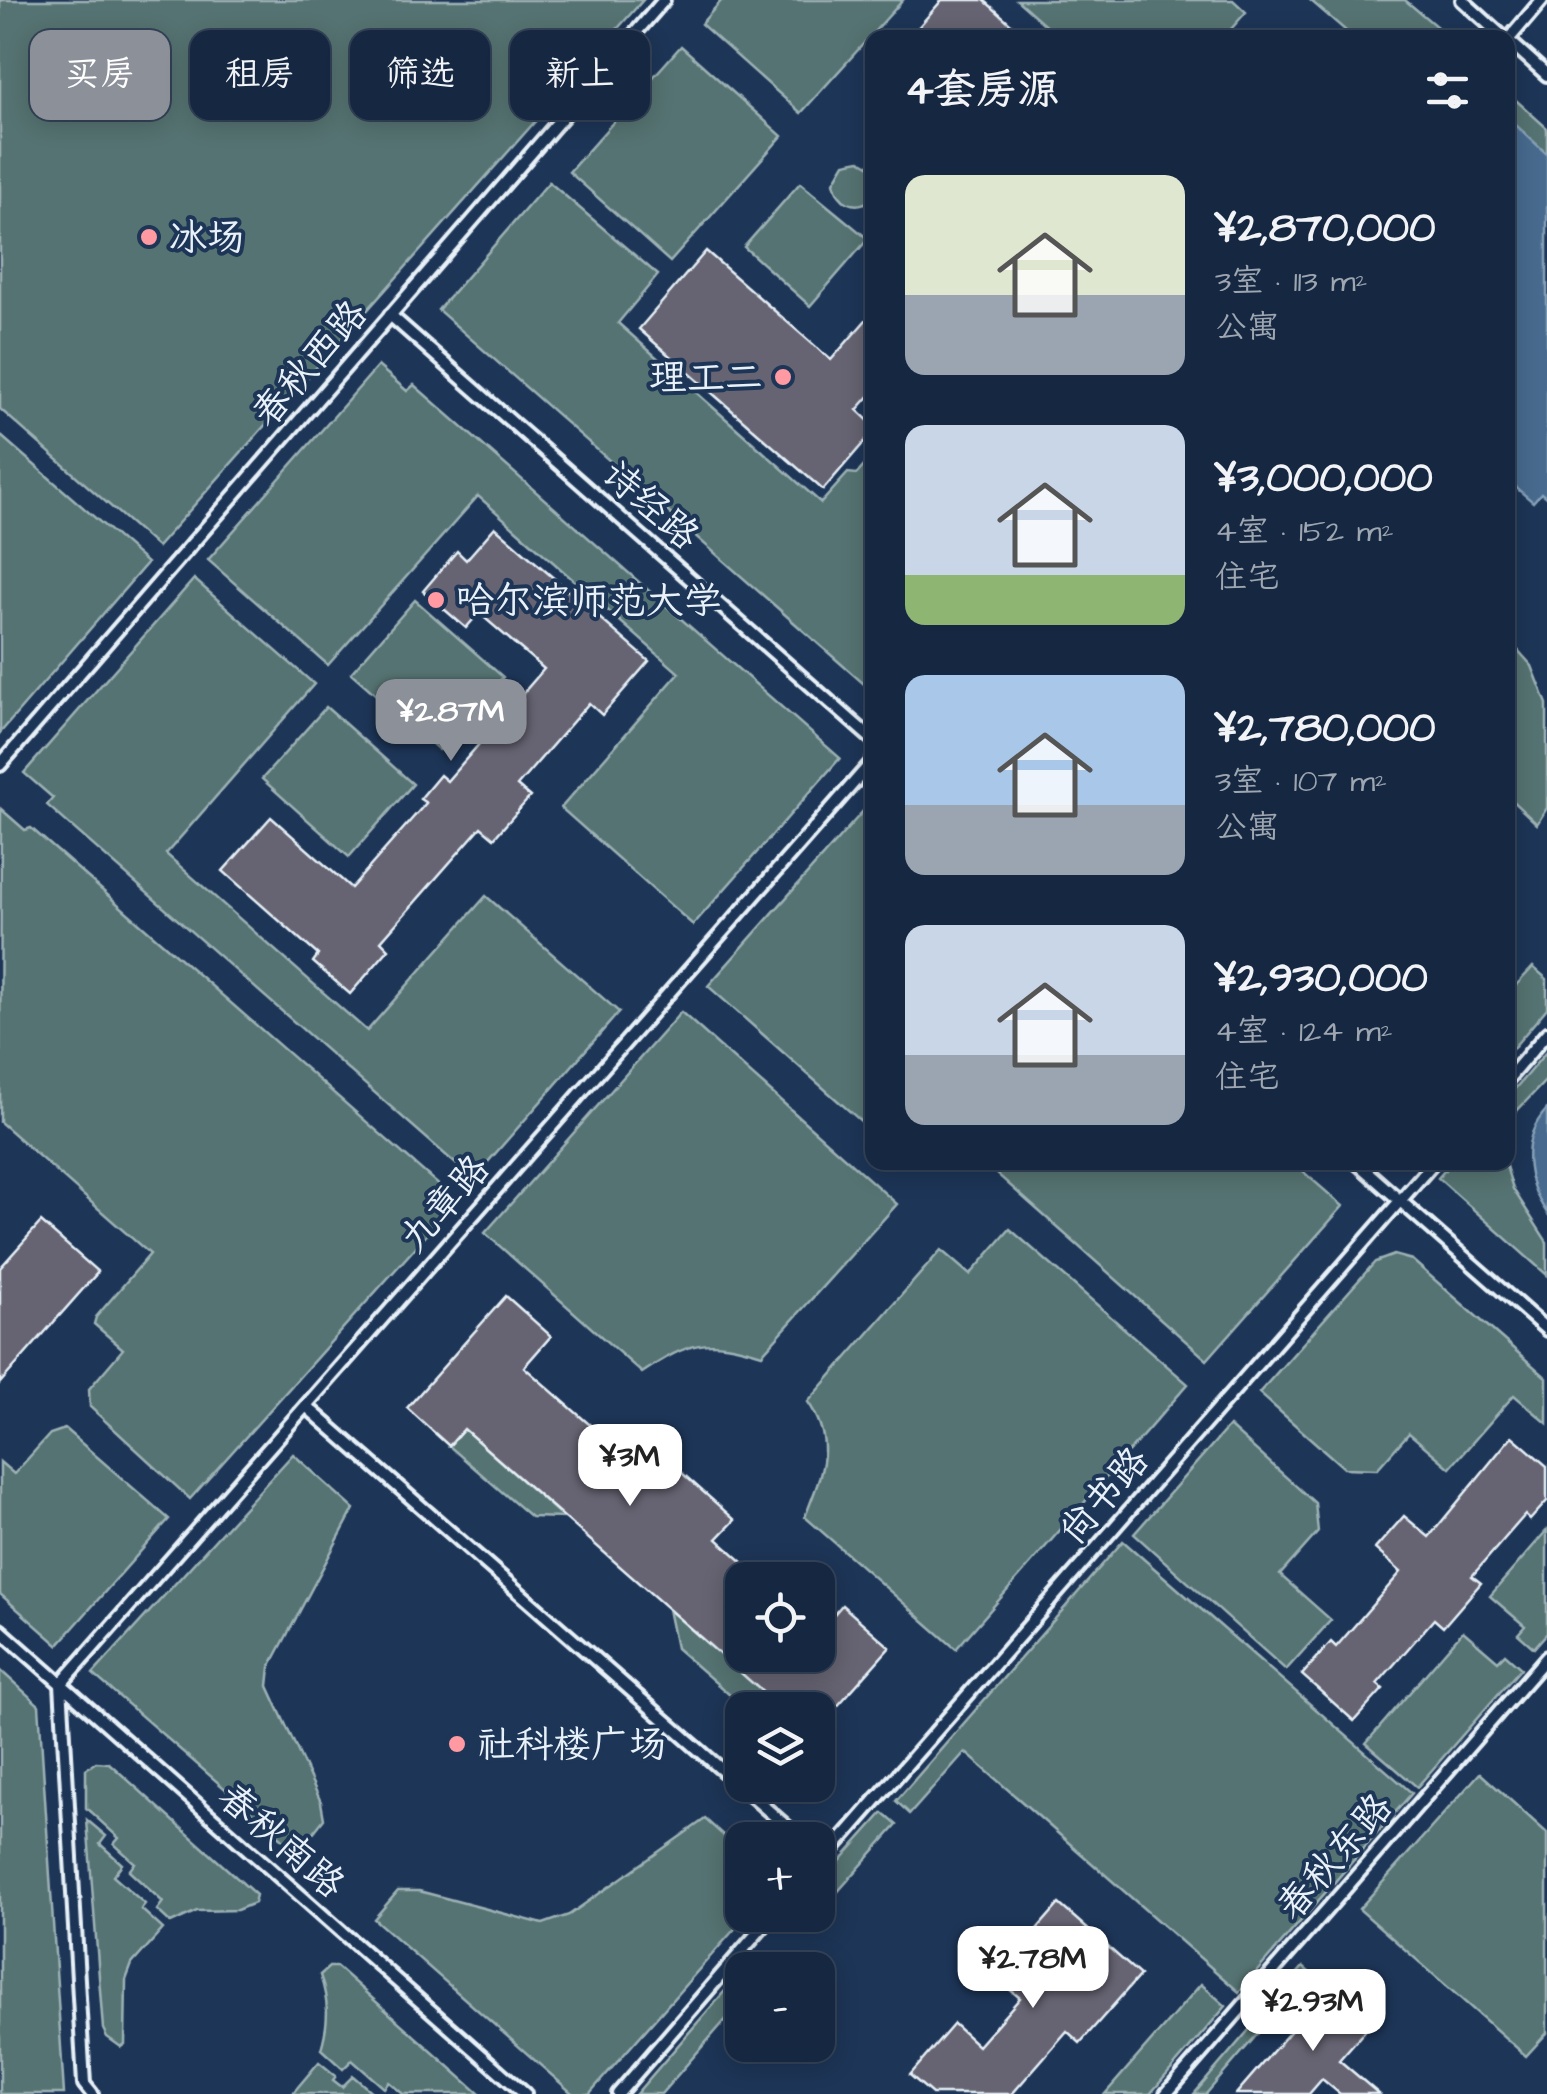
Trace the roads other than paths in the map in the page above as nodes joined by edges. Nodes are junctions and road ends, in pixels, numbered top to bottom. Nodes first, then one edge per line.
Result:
1 (664, 0) edge
2 (1462, 0) edge
3 (1542, 0) edge
4 (1496, 30) edge
5 (1514, 30) edge
6 (1515, 47) edge
7 (1547, 75) edge
8 (390, 316) junction
9 (865, 732) edge
10 (0, 765) edge
11 (865, 770) edge
12 (1547, 1033) edge
13 (1515, 1070) edge
14 (1365, 1170) edge
15 (1427, 1170) edge
16 (1400, 1201) junction
17 (1547, 1330) edge
18 (306, 1406) junction
19 (0, 1630) edge
20 (1547, 1657) edge
21 (61, 1684) junction
22 (781, 1822) edge
23 (835, 1843) edge
24 (757, 1932) edge
25 (92, 2094) edge
26 (525, 2094) edge
27 (618, 2094) edge
28 (1166, 2094) edge

1 - 8 lane, 春秋西路
2 - 4 lane
3 - 5 lane
6 - 7 lane
8 - 9 lane, 诗经路
8 - 10 lane, 春秋西路
11 - 18 lane, 九章路
12 - 13 lane
14 - 16 lane
15 - 16 lane, 尚书路
16 - 17 lane
16 - 23 lane, 尚书路
18 - 21 lane, 九章路
18 - 22 lane
19 - 21 lane, 春秋南路
20 - 28 lane, 春秋东路
21 - 25 lane
21 - 26 lane, 春秋南路
24 - 27 lane

